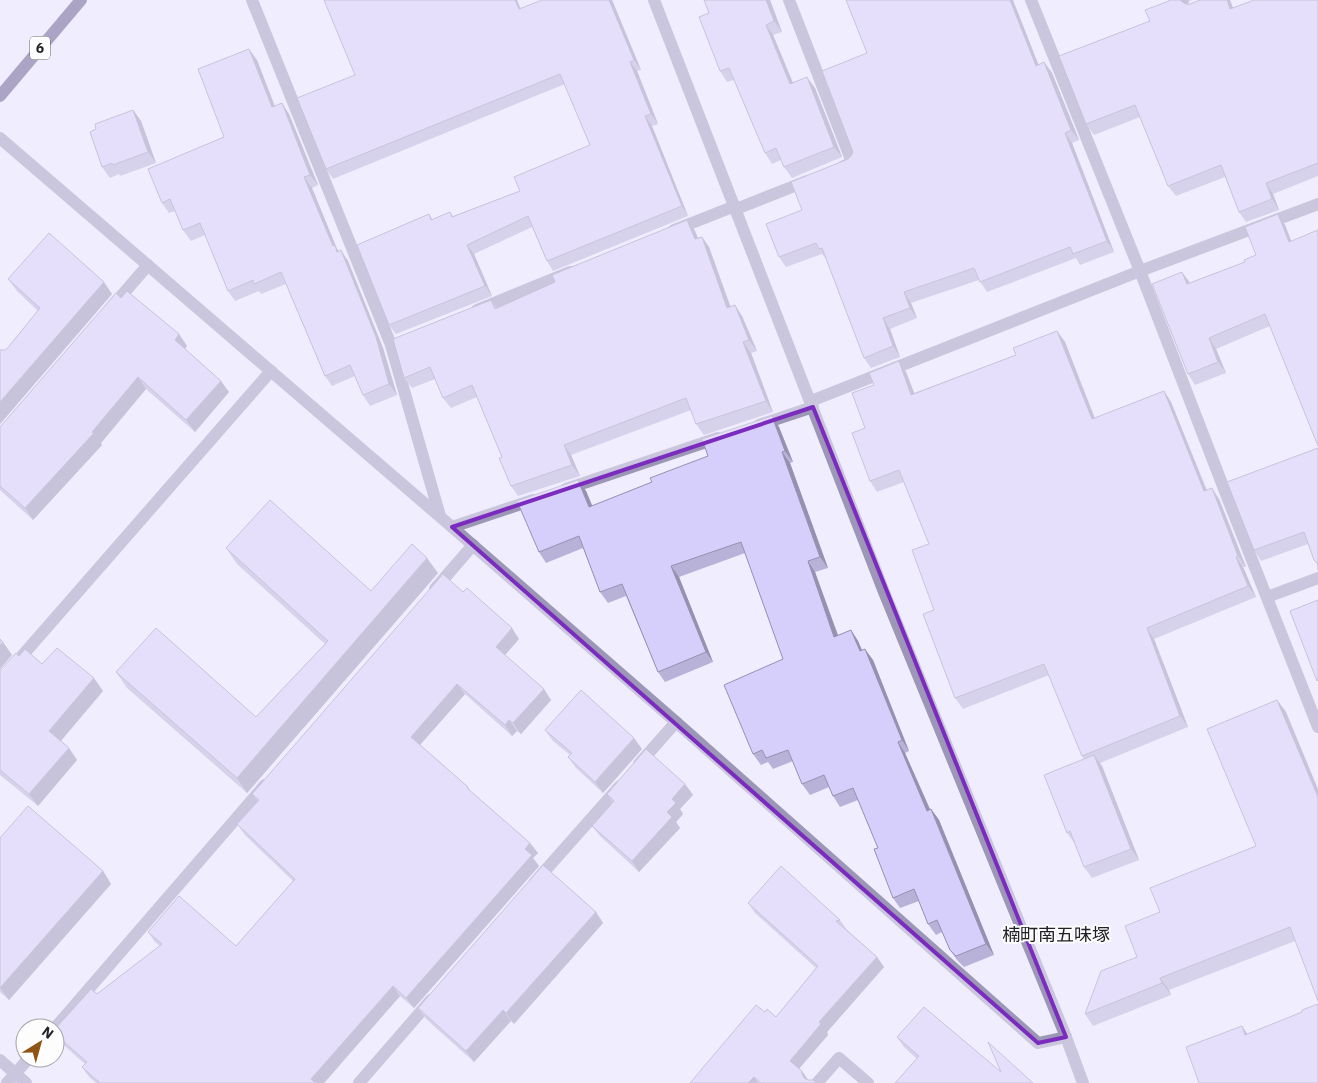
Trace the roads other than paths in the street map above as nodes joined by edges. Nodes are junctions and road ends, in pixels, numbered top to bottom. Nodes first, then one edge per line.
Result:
1 (81, 0) edge
2 (252, 0) edge
3 (654, 0) edge
4 (789, 0) edge
5 (1031, 0) edge
6 (0, 96) edge
7 (0, 138) edge
8 (834, 170) edge
9 (816, 177) edge
10 (1318, 204) edge
11 (735, 207) junction
12 (662, 235) edge
13 (148, 265) junction
14 (581, 268) edge
15 (1140, 271) junction
16 (463, 316) edge
17 (103, 317) edge
18 (271, 371) junction
19 (812, 404) junction
20 (748, 428) edge
21 (730, 434) edge
22 (440, 517) junction
23 (452, 527) junction
24 (473, 545) junction
25 (1318, 578) edge
26 (1267, 597) junction
27 (427, 599) edge
28 (0, 681) edge
29 (676, 722) junction
30 (1318, 726) edge
31 (270, 780) edge
32 (527, 892) edge
33 (436, 995) edge
34 (64, 1018) edge
35 (1066, 1037) junction
36 (0, 1060) edge
37 (20, 1068) edge
38 (11, 1078) edge
39 (26, 1083) edge
40 (358, 1083) edge
41 (817, 1083) edge
42 (868, 1083) edge
43 (1084, 1083) edge

1 - 6 main road, 6
2 - 22 street
3 - 11 street
4 - 8 street
5 - 15 street
7 - 13 street
9 - 11 street
10 - 15 street
11 - 12 street
11 - 19 street
13 - 17 street
13 - 18 street
14 - 16 street
15 - 19 street
15 - 26 street
18 - 22 street
18 - 28 street
19 - 20 street
19 - 35 street
21 - 23 street
22 - 23 street
23 - 24 street
24 - 27 street
24 - 29 street
25 - 26 street
26 - 30 street
29 - 32 street
29 - 35 street
31 - 34 street
33 - 40 street
35 - 43 street
36 - 38 street
37 - 38 street
38 - 39 street
41 - 42 street

